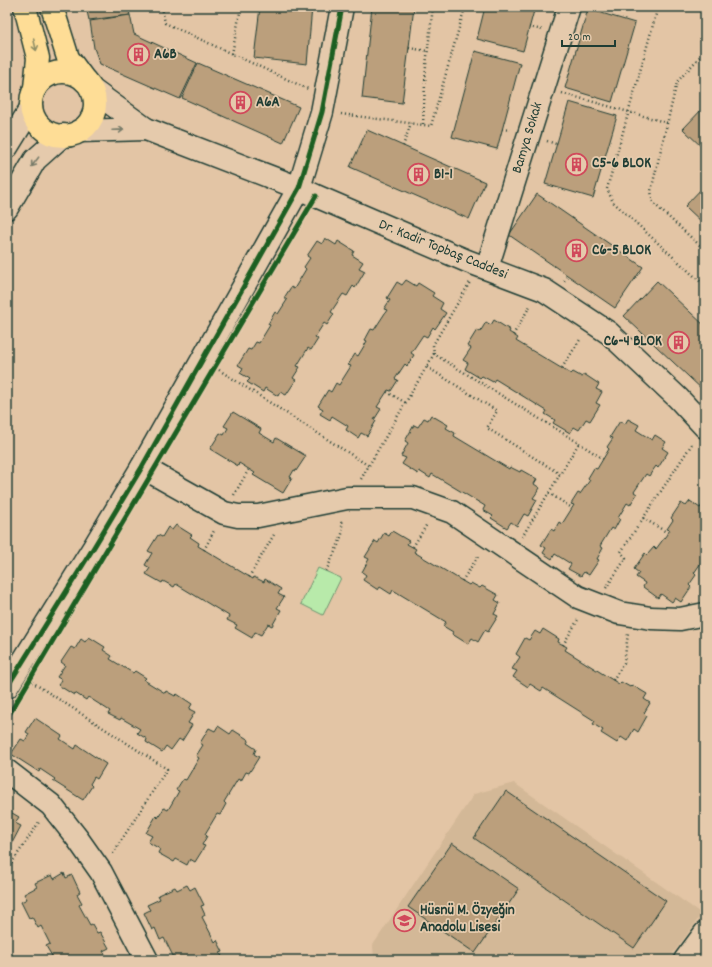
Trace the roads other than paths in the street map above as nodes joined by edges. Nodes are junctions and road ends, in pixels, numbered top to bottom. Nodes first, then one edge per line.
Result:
1 (25, 7) edge
2 (52, 7) edge
3 (342, 7) edge
4 (569, 7) edge
5 (88, 86) junction
6 (33, 98) junction
7 (146, 129) junction
8 (71, 133) junction
9 (7, 147) edge
10 (300, 188) junction
11 (7, 208) edge
12 (483, 267) junction
13 (702, 434) edge
14 (142, 467) junction
15 (705, 614) edge
16 (16, 687) edge
17 (7, 771) edge
18 (705, 933) edge
19 (147, 960) edge
20 (685, 960) edge

1 -> 6 main road
2 - 5 main road
3 - 10 street
4 - 12 street, Bamya Sokak
5 - 6 main road
5 - 7 street
5 - 8 main road
6 - 8 main road
6 - 9 street
8 -> 7 street
7 - 10 street, Dr. Kadir Topbaş Caddesi
8 -> 11 street
10 - 12 street, Dr. Kadir Topbaş Caddesi
10 - 14 street
12 - 13 street, Dr. Kadir Topbaş Caddesi
14 - 15 street
14 - 16 street
17 - 19 street
18 - 20 street

